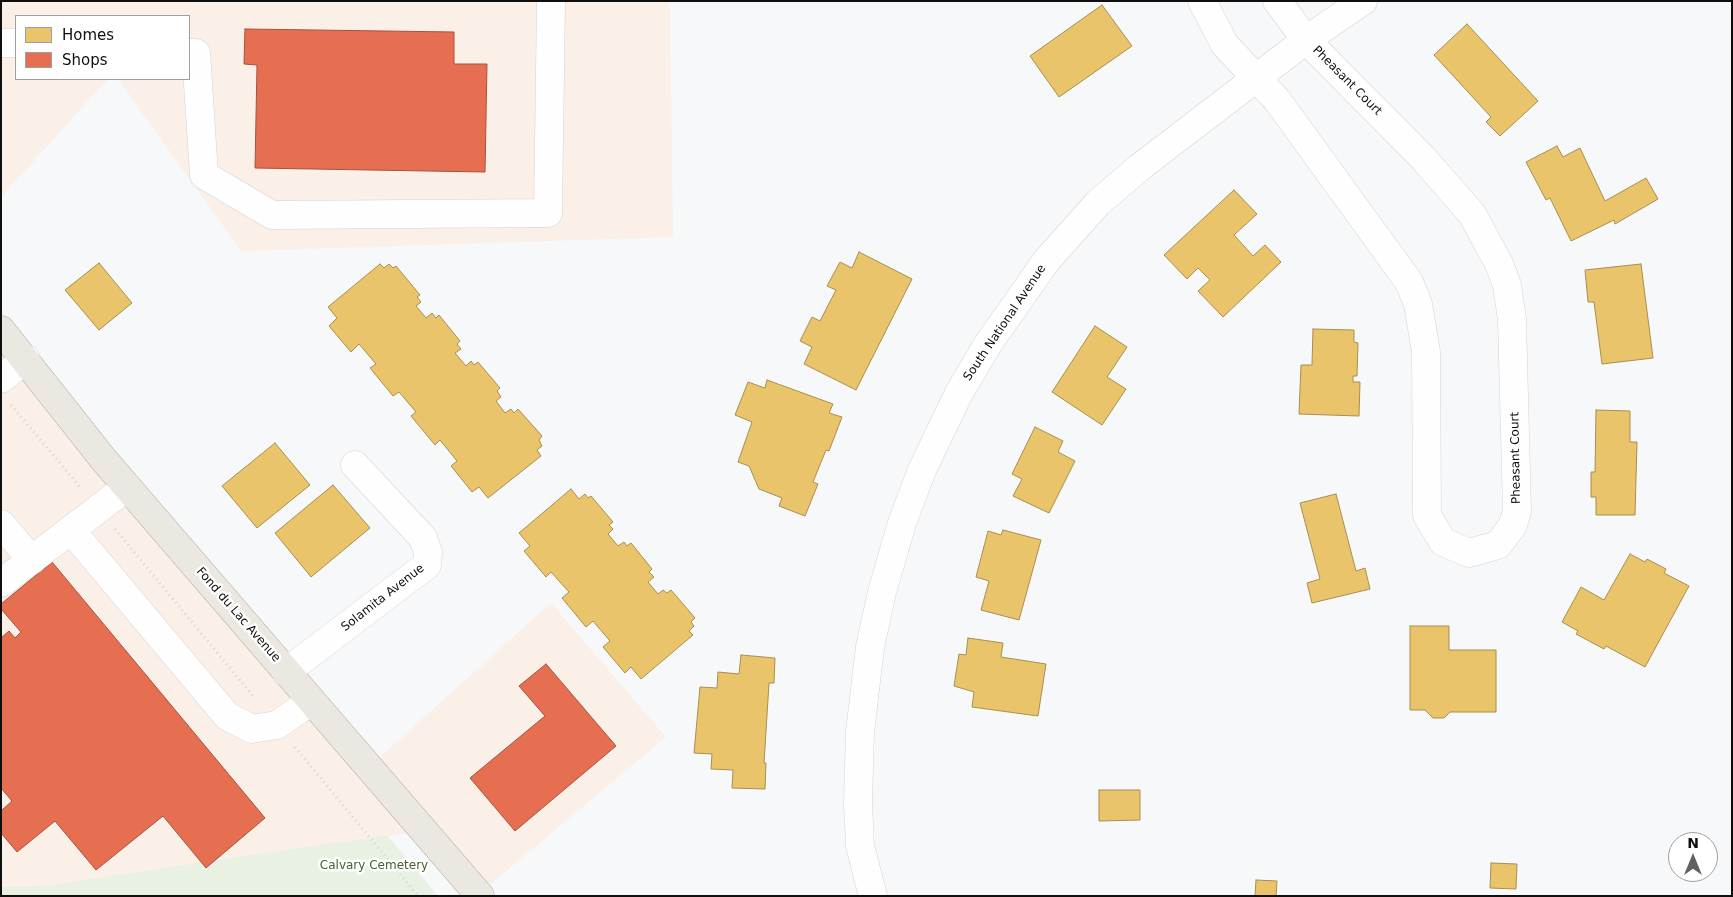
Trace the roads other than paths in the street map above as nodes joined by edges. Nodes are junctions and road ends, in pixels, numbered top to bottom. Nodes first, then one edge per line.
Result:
1 (551, 1) edge
2 (1202, 1) edge
3 (1277, 1) edge
4 (1362, 1) edge
5 (1306, 40) junction
6 (1, 43) edge
7 (15, 44) edge
8 (190, 53) edge
9 (1257, 78) junction
10 (1, 330) edge
11 (26, 359) junction
12 (4, 389) edge
13 (355, 465) dead end
14 (127, 487) junction
15 (1, 524) edge
16 (71, 530) junction
17 (32, 560) junction
18 (1, 583) edge
19 (286, 672) junction
20 (311, 701) junction
21 (480, 896) edge
22 (873, 896) edge

1 - 8 street
2 - 9 street, Pheasant Court
3 - 5 street, Pheasant Court
4 - 5 street, South National Avenue
5 - 9 street, South National Avenue
5 - 9 street, Pheasant Court
6 - 7 street
9 - 22 street, South National Avenue
10 - 11 main road, Fond du Lac Avenue
11 - 12 street
11 - 14 main road, Fond du Lac Avenue
13 - 19 street, Solamita Avenue
14 - 16 street
14 - 19 main road, Fond du Lac Avenue
15 - 17 street
16 - 17 street
16 - 20 street
17 - 18 street
19 - 20 main road, Fond du Lac Avenue
20 - 21 main road, Fond du Lac Avenue

